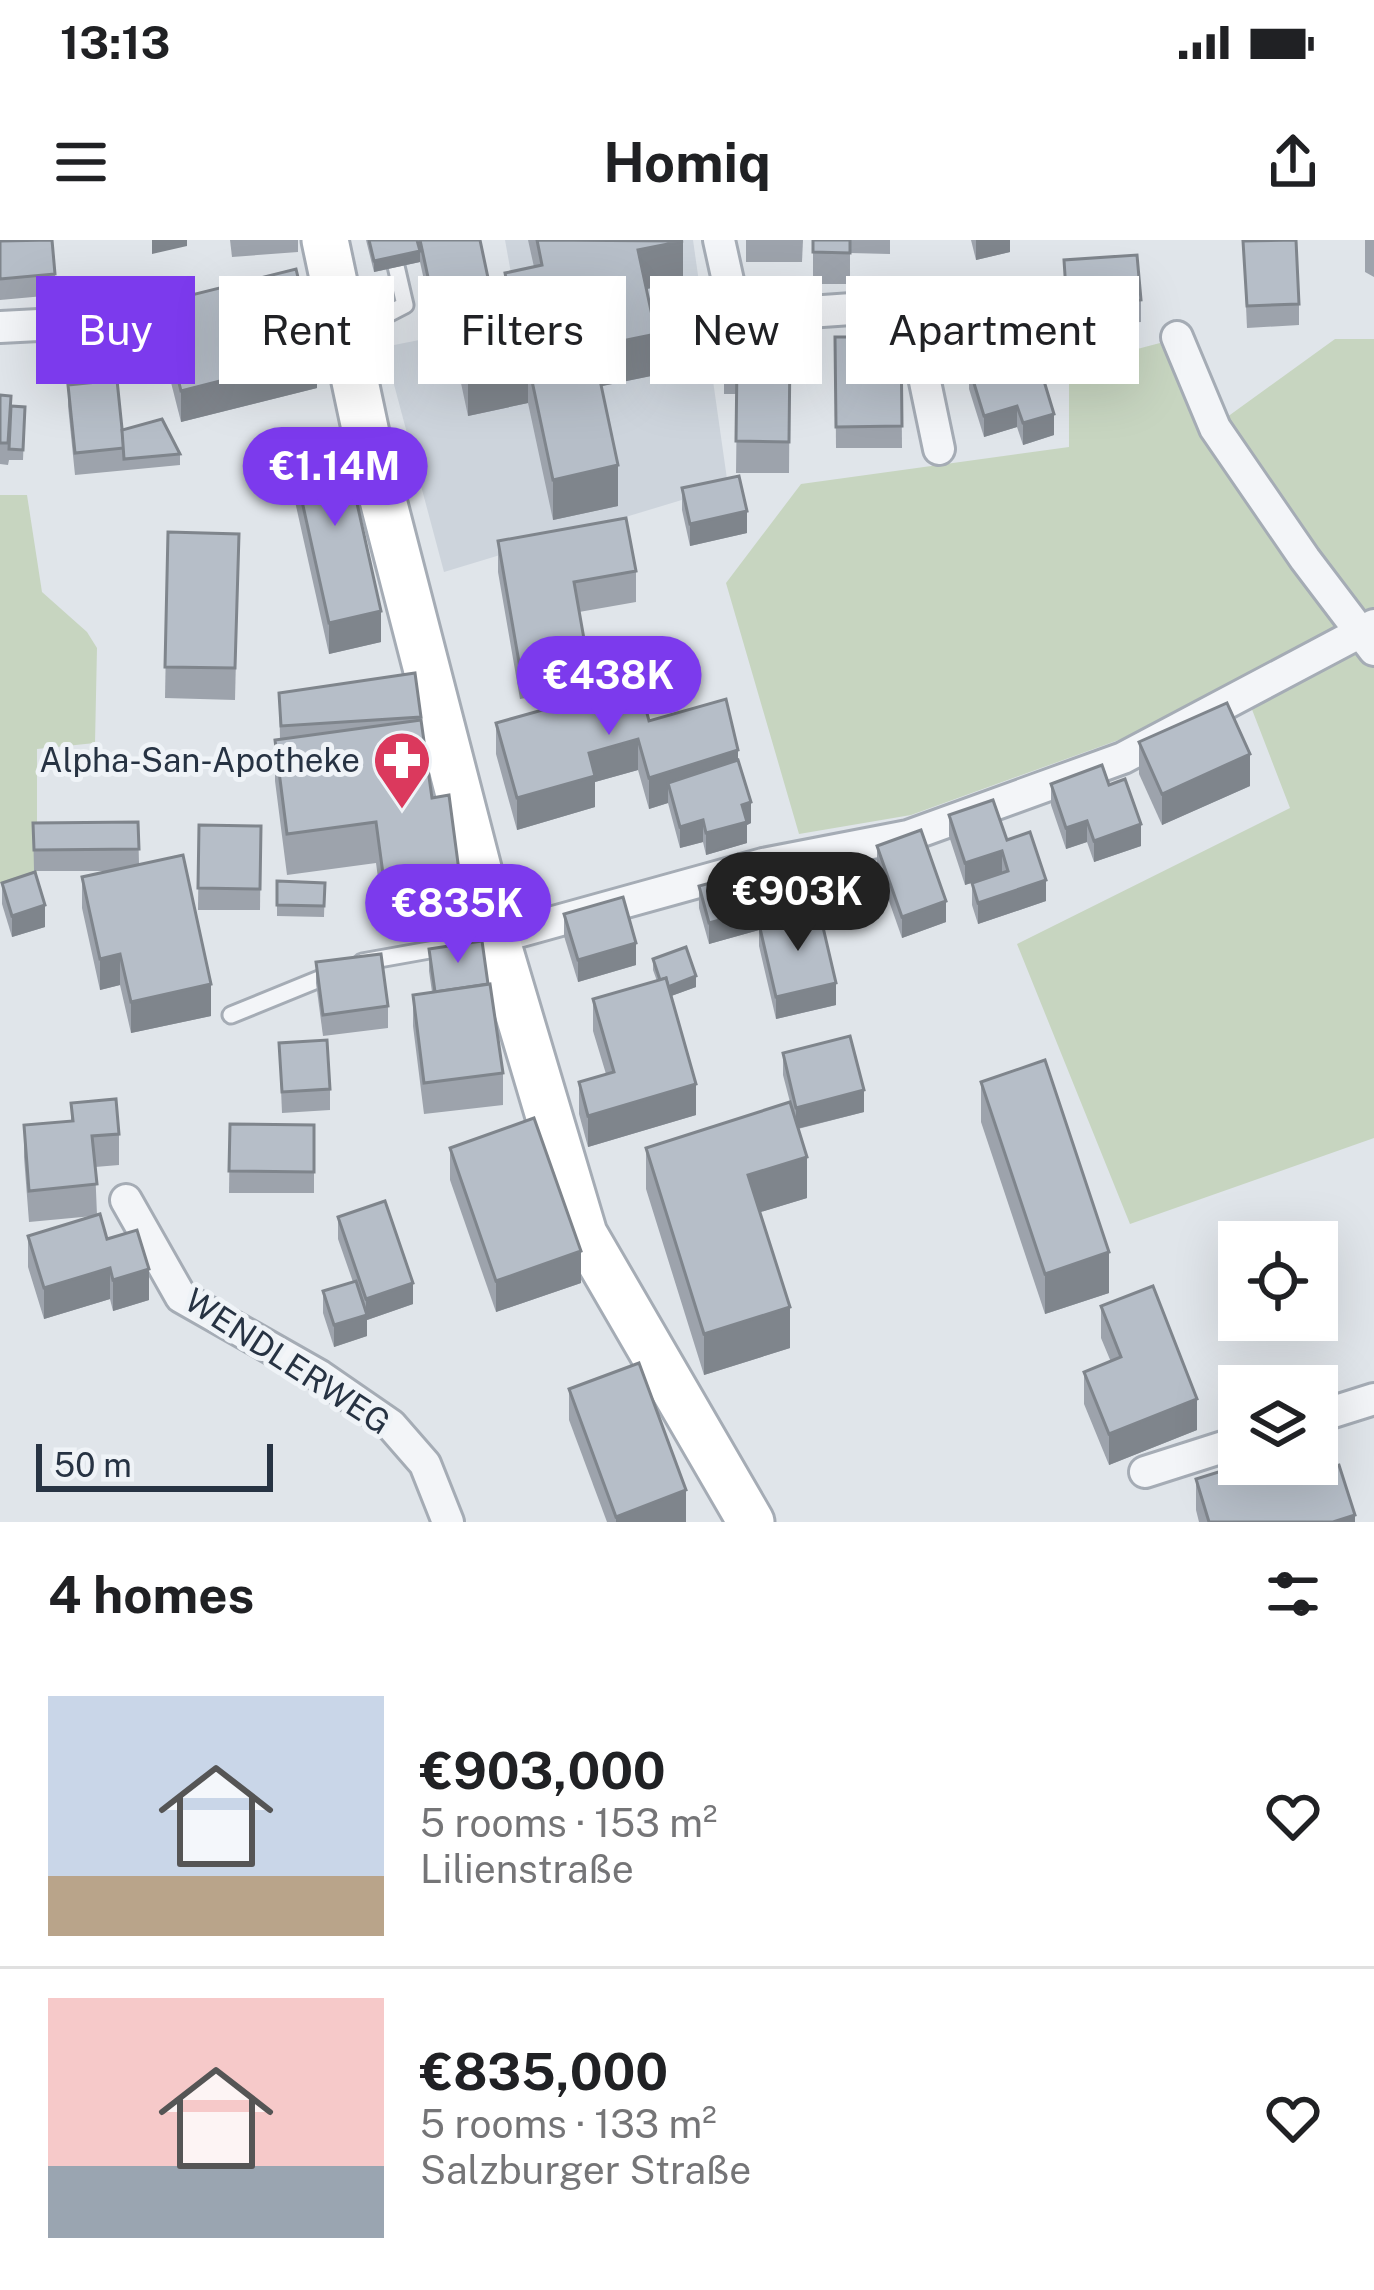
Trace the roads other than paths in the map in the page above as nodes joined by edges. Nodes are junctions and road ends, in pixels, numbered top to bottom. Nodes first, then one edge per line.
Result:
1 (325, 240) edge
2 (389, 240) edge
3 (719, 240) edge
4 (333, 276) edge
5 (394, 311) edge
6 (36, 325) edge
7 (0, 327) edge
8 (1177, 338) dead end
9 (357, 384) edge
10 (939, 448) dead end
11 (1370, 636) edge
12 (496, 938) junction
13 (231, 1015) dead end
14 (126, 1200) dead end
15 (1374, 1399) edge
16 (1338, 1410) edge
17 (1218, 1449) edge
18 (1145, 1472) dead end
19 (741, 1517) edge
20 (448, 1522) edge

1 - 4 main road
2 - 5 lane
3 - 10 street
6 - 7 street
8 - 11 street
9 - 12 main road
11 - 12 street
12 - 13 lane
12 - 19 main road
14 - 20 street, WENDLERWEG
15 - 16 street
17 - 18 street

